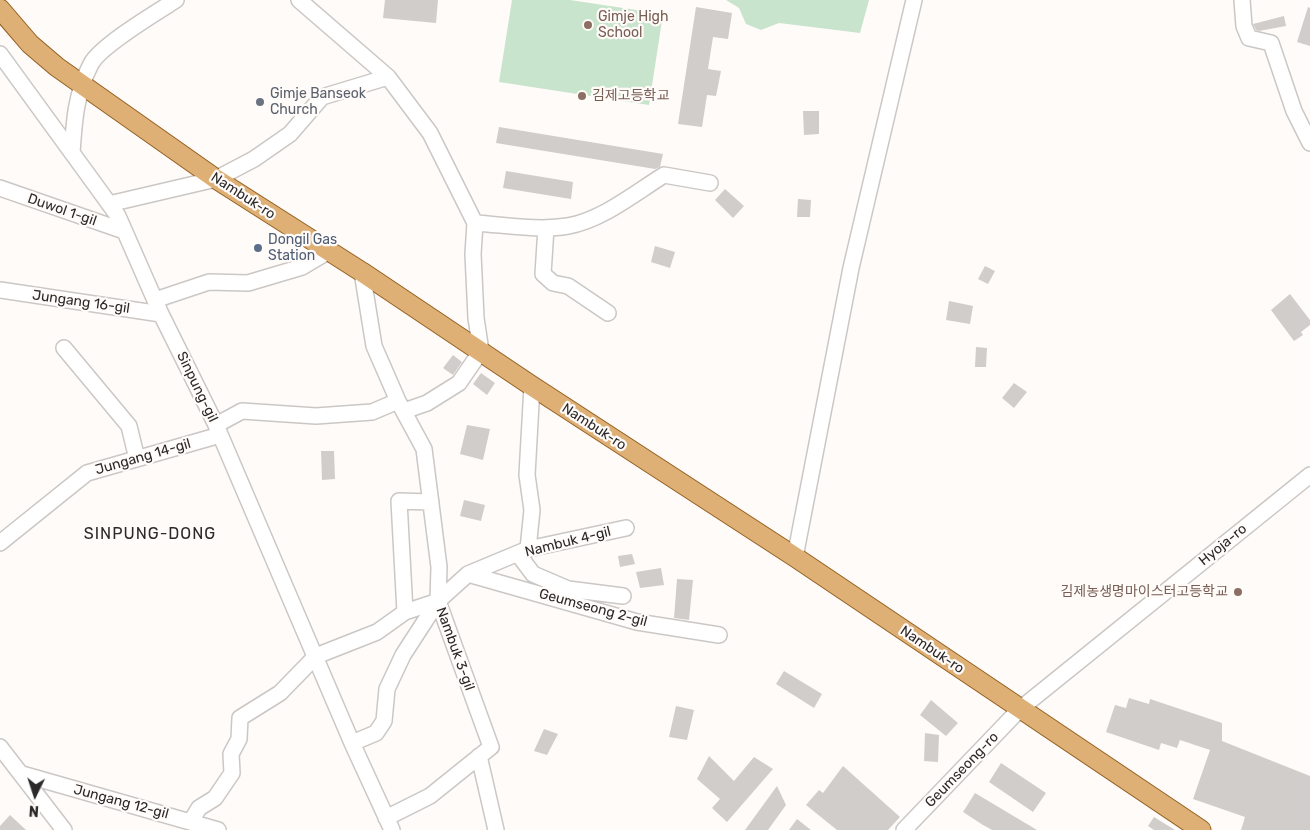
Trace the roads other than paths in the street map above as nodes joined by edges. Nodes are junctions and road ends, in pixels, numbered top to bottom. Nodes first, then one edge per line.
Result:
1 (176, 0) edge
2 (299, 0) edge
3 (914, 0) edge
4 (1242, 0) edge
5 (0, 9) edge
6 (0, 54) edge
7 (388, 77) junction
8 (82, 86) junction
9 (1310, 143) edge
10 (72, 153) junction
11 (216, 179) junction
12 (710, 183) dead end
13 (0, 188) edge
14 (109, 204) junction
15 (475, 223) junction
16 (546, 228) junction
17 (124, 231) junction
18 (329, 251) junction
19 (362, 272) junction
20 (0, 290) edge
21 (155, 300) junction
22 (608, 313) dead end
23 (161, 314) junction
24 (64, 348) dead end
25 (481, 351) junction
26 (532, 386) junction
27 (401, 406) junction
28 (218, 430) junction
29 (137, 459) junction
30 (1310, 475) edge
31 (431, 502) junction
32 (626, 528) dead end
33 (0, 543) edge
34 (523, 551) junction
35 (795, 557) junction
36 (468, 574) junction
37 (623, 596) dead end
38 (438, 601) junction
39 (405, 612) junction
40 (719, 635) dead end
41 (316, 656) junction
42 (1020, 709) junction
43 (352, 743) junction
44 (0, 747) edge
45 (479, 756) junction
46 (22, 774) junction
47 (191, 821) junction
48 (389, 824) edge
49 (64, 830) edge
50 (218, 830) edge
51 (496, 830) edge
52 (904, 830) edge
53 (1201, 830) edge

1 - 8 street
2 - 7 street
3 - 35 street
4 - 9 street
5 - 8 main road, Nambuk-ro
6 - 10 street, Sinpung-gil
7 - 11 street
7 - 15 street
8 - 10 street
8 - 11 main road, Nambuk-ro
10 - 14 street, Sinpung-gil
11 - 14 street
11 - 18 main road, Nambuk-ro
12 - 16 street
13 - 17 street, Duwol 1-gil
14 - 17 street, Sinpung-gil
15 - 16 street
15 - 25 street
16 - 22 street
17 - 21 street, Sinpung-gil
18 - 19 main road, Nambuk-ro
18 - 21 street
19 - 25 main road, Nambuk-ro
19 - 27 street, Nambuk 3-gil
20 - 23 street, Jungang 16-gil
21 - 23 street, Sinpung-gil
23 - 28 street, Sinpung-gil
24 - 29 street
25 - 26 main road, Nambuk-ro
25 - 27 street
26 - 34 street
26 - 35 main road, Nambuk-ro
27 - 28 street
27 - 31 street, Nambuk 3-gil
28 - 29 street, Jungang 14-gil
28 - 41 street, Sinpung-gil
29 - 33 street, Jungang 14-gil
30 - 42 street, Hyoja-ro
31 - 38 street, Nambuk 3-gil
31 - 39 street
32 - 34 street, Nambuk 4-gil
34 - 36 street, Nambuk 4-gil
34 - 37 street
35 - 42 main road, Nambuk-ro
36 - 38 street, Nambuk 4-gil
36 - 40 street, Geumseong 2-gil
38 - 39 street, Nambuk 4-gil
38 - 43 street
38 - 45 street, Nambuk 3-gil
39 - 41 street, Nambuk 4-gil
41 - 43 street, Sinpung-gil
41 - 47 street
42 - 52 street, Geumseong-ro
42 - 53 main road, Nambuk-ro
43 - 48 street, Sinpung-gil
44 - 46 street
45 - 48 street, Sinpung-gil
45 - 51 street
46 - 47 street, Jungang 12-gil
46 - 49 street
47 - 50 street, Jungang 12-gil

